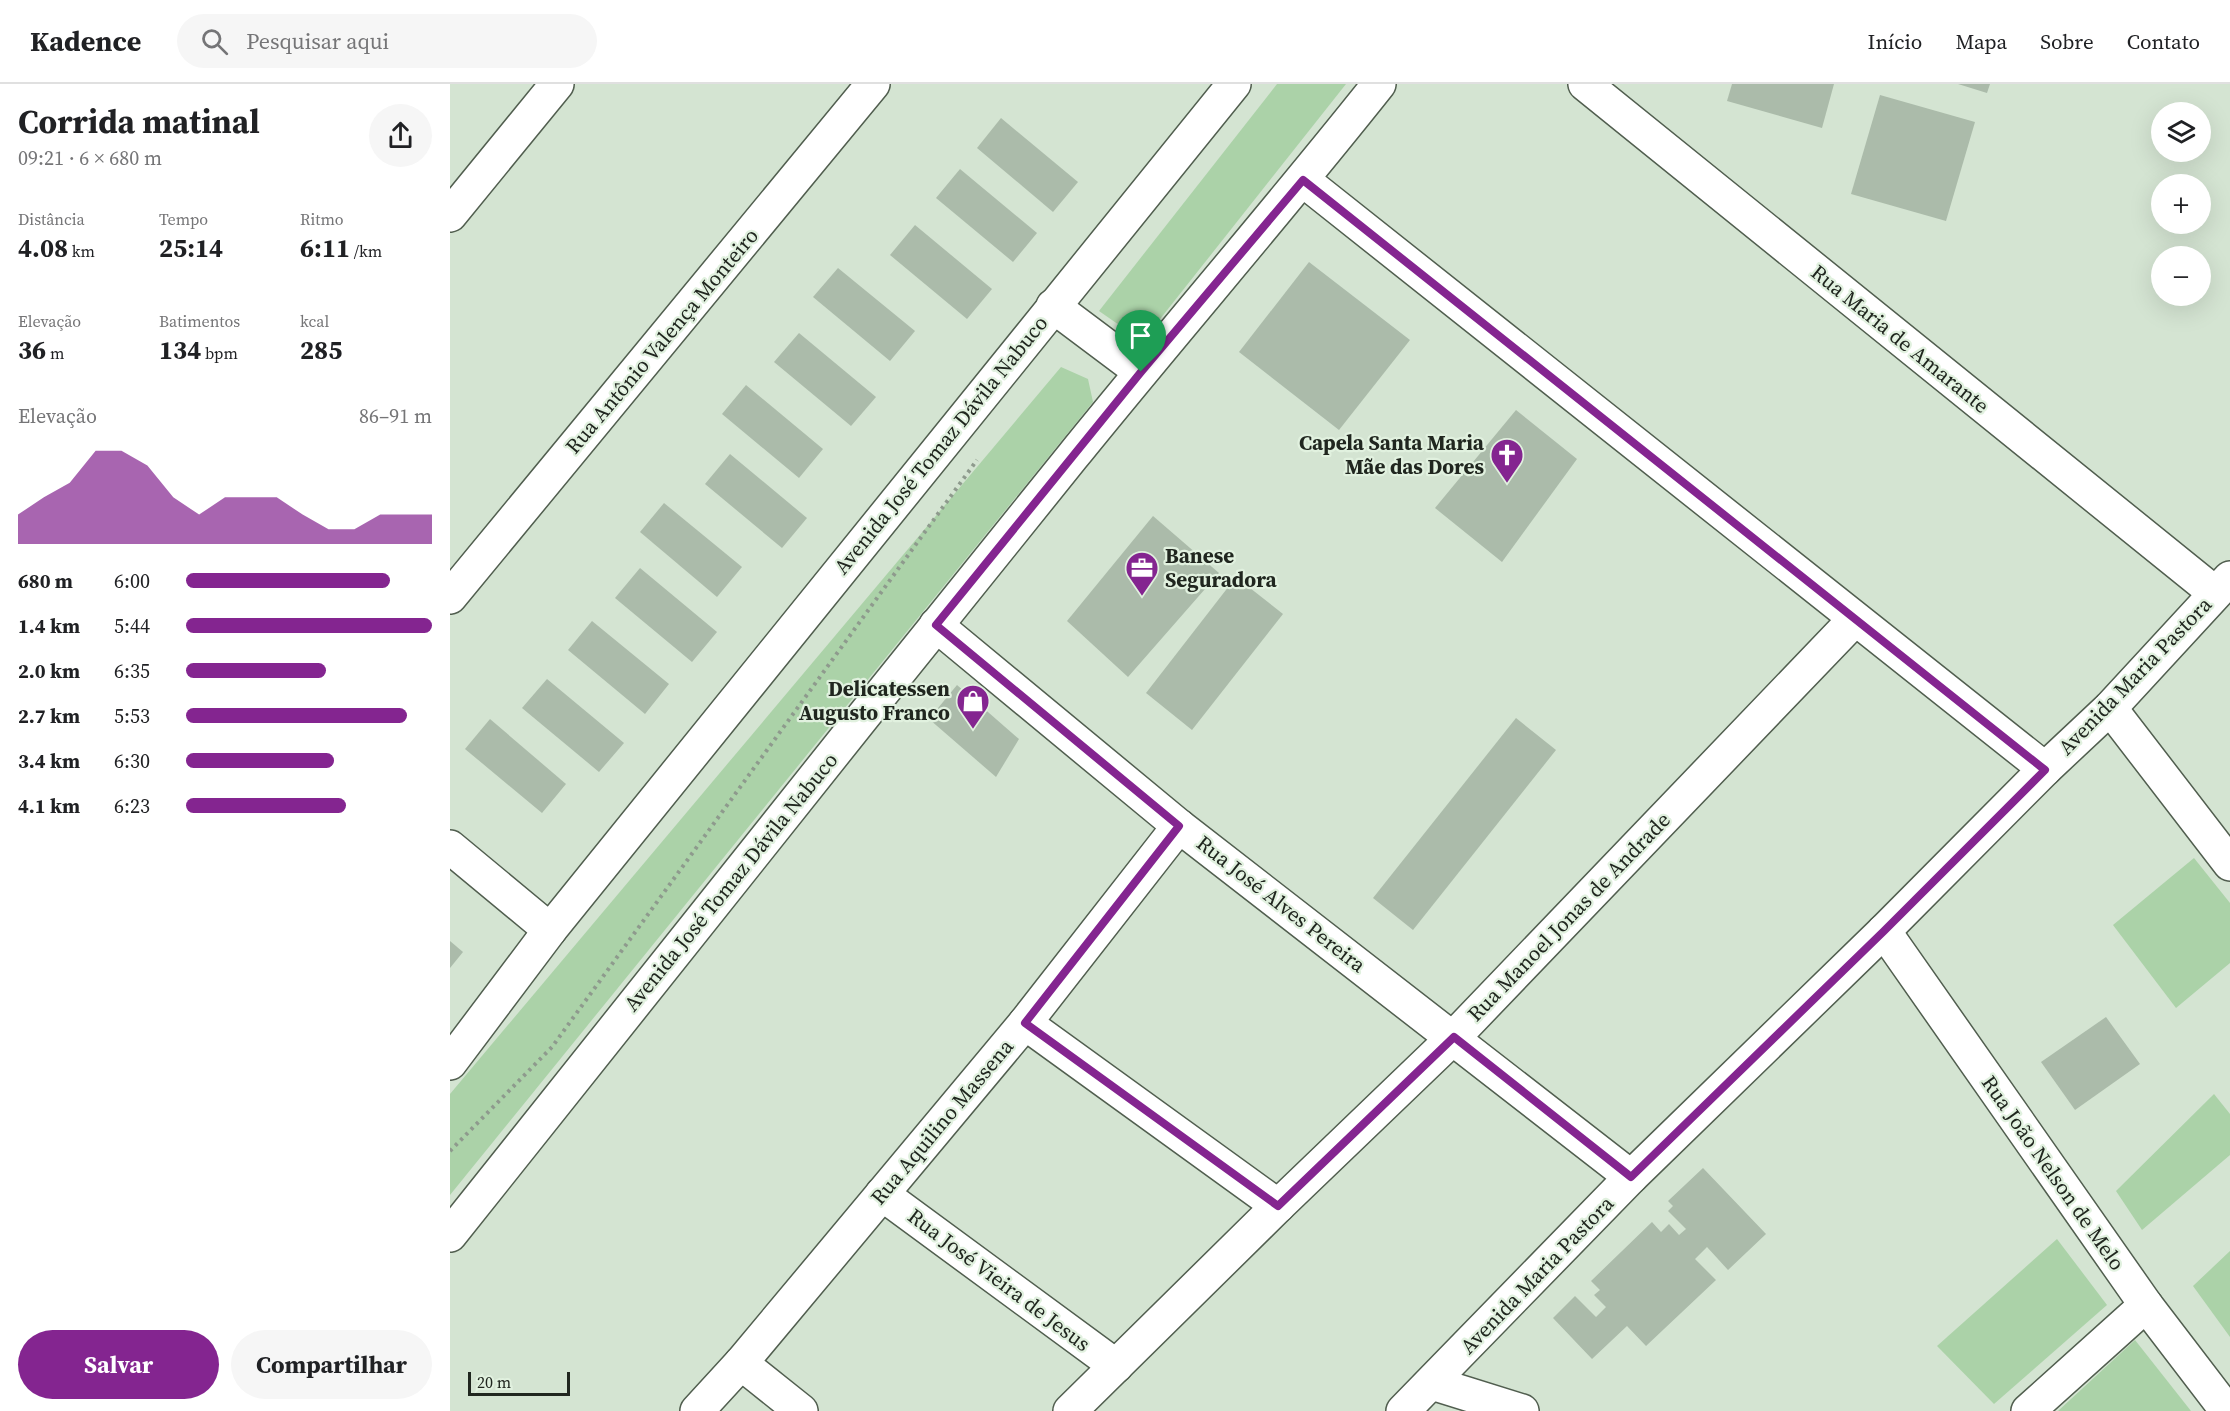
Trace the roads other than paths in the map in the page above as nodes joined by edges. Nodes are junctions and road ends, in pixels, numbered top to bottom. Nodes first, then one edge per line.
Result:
1 (556, 84) edge
2 (873, 84) edge
3 (1234, 84) edge
4 (1379, 84) edge
5 (1585, 84) edge
6 (1303, 180) junction
7 (450, 214) edge
8 (1053, 306) junction
9 (1141, 372) junction
10 (2222, 586) edge
11 (450, 597) edge
12 (1855, 619) junction
13 (936, 625) junction
14 (2109, 708) junction
15 (2045, 770) junction
16 (1179, 826) junction
17 (450, 847) edge
18 (2230, 864) edge
19 (550, 930) junction
20 (1884, 931) junction
21 (1025, 1023) junction
22 (1454, 1037) junction
23 (450, 1063) edge
24 (1631, 1177) junction
25 (882, 1194) junction
26 (1278, 1206) junction
27 (450, 1235) edge
28 (2146, 1305) junction
29 (741, 1363) junction
30 (1116, 1366) junction
31 (1432, 1383) junction
32 (697, 1411) edge
33 (801, 1411) edge
34 (1070, 1411) edge
35 (1403, 1411) edge
36 (1522, 1411) edge
37 (2028, 1411) edge
38 (2227, 1411) edge

1 - 7 street
2 - 11 street, Rua Antônio Valença Monteiro
3 - 8 street, Avenida José Tomaz Dávila Nabuco
4 - 6 street, Avenida José Tomaz Dávila Nabuco
5 - 10 street, Rua Maria de Amarante
6 - 9 street, Avenida José Tomaz Dávila Nabuco
6 - 12 street
8 - 9 street
8 - 19 street, Avenida José Tomaz Dávila Nabuco
9 - 13 street, Avenida José Tomaz Dávila Nabuco
10 - 14 street, Avenida Maria Pastora
12 - 15 street
12 - 22 street, Rua Manoel Jonas de Andrade
13 - 16 street, Rua José Alves Pereira
13 - 27 street, Avenida José Tomaz Dávila Nabuco
14 - 15 street, Avenida Maria Pastora
14 - 18 street
15 - 20 street, Avenida Maria Pastora
16 - 21 street, Rua Aquilino Massena
16 - 22 street, Rua José Alves Pereira
17 - 19 street
19 - 23 street, Avenida José Tomaz Dávila Nabuco
20 - 24 street, Avenida Maria Pastora
20 - 28 street, Rua João Nelson de Melo
21 - 25 street, Rua Aquilino Massena
21 - 26 street
22 - 24 street, Rua José Alves Pereira
22 - 26 street, Rua Manoel Jonas de Andrade
24 - 31 street, Avenida Maria Pastora
25 - 29 street, Rua Aquilino Massena
25 - 30 street, Rua José Vieira de Jesus
26 - 30 street, Rua Manoel Jonas de Andrade
28 - 37 street
28 - 38 street, Rua João Nelson de Melo
29 - 32 street, Rua Aquilino Massena
29 - 33 street
30 - 34 street, Rua Manoel Jonas de Andrade
31 - 35 street, Avenida Maria Pastora
31 - 36 street

